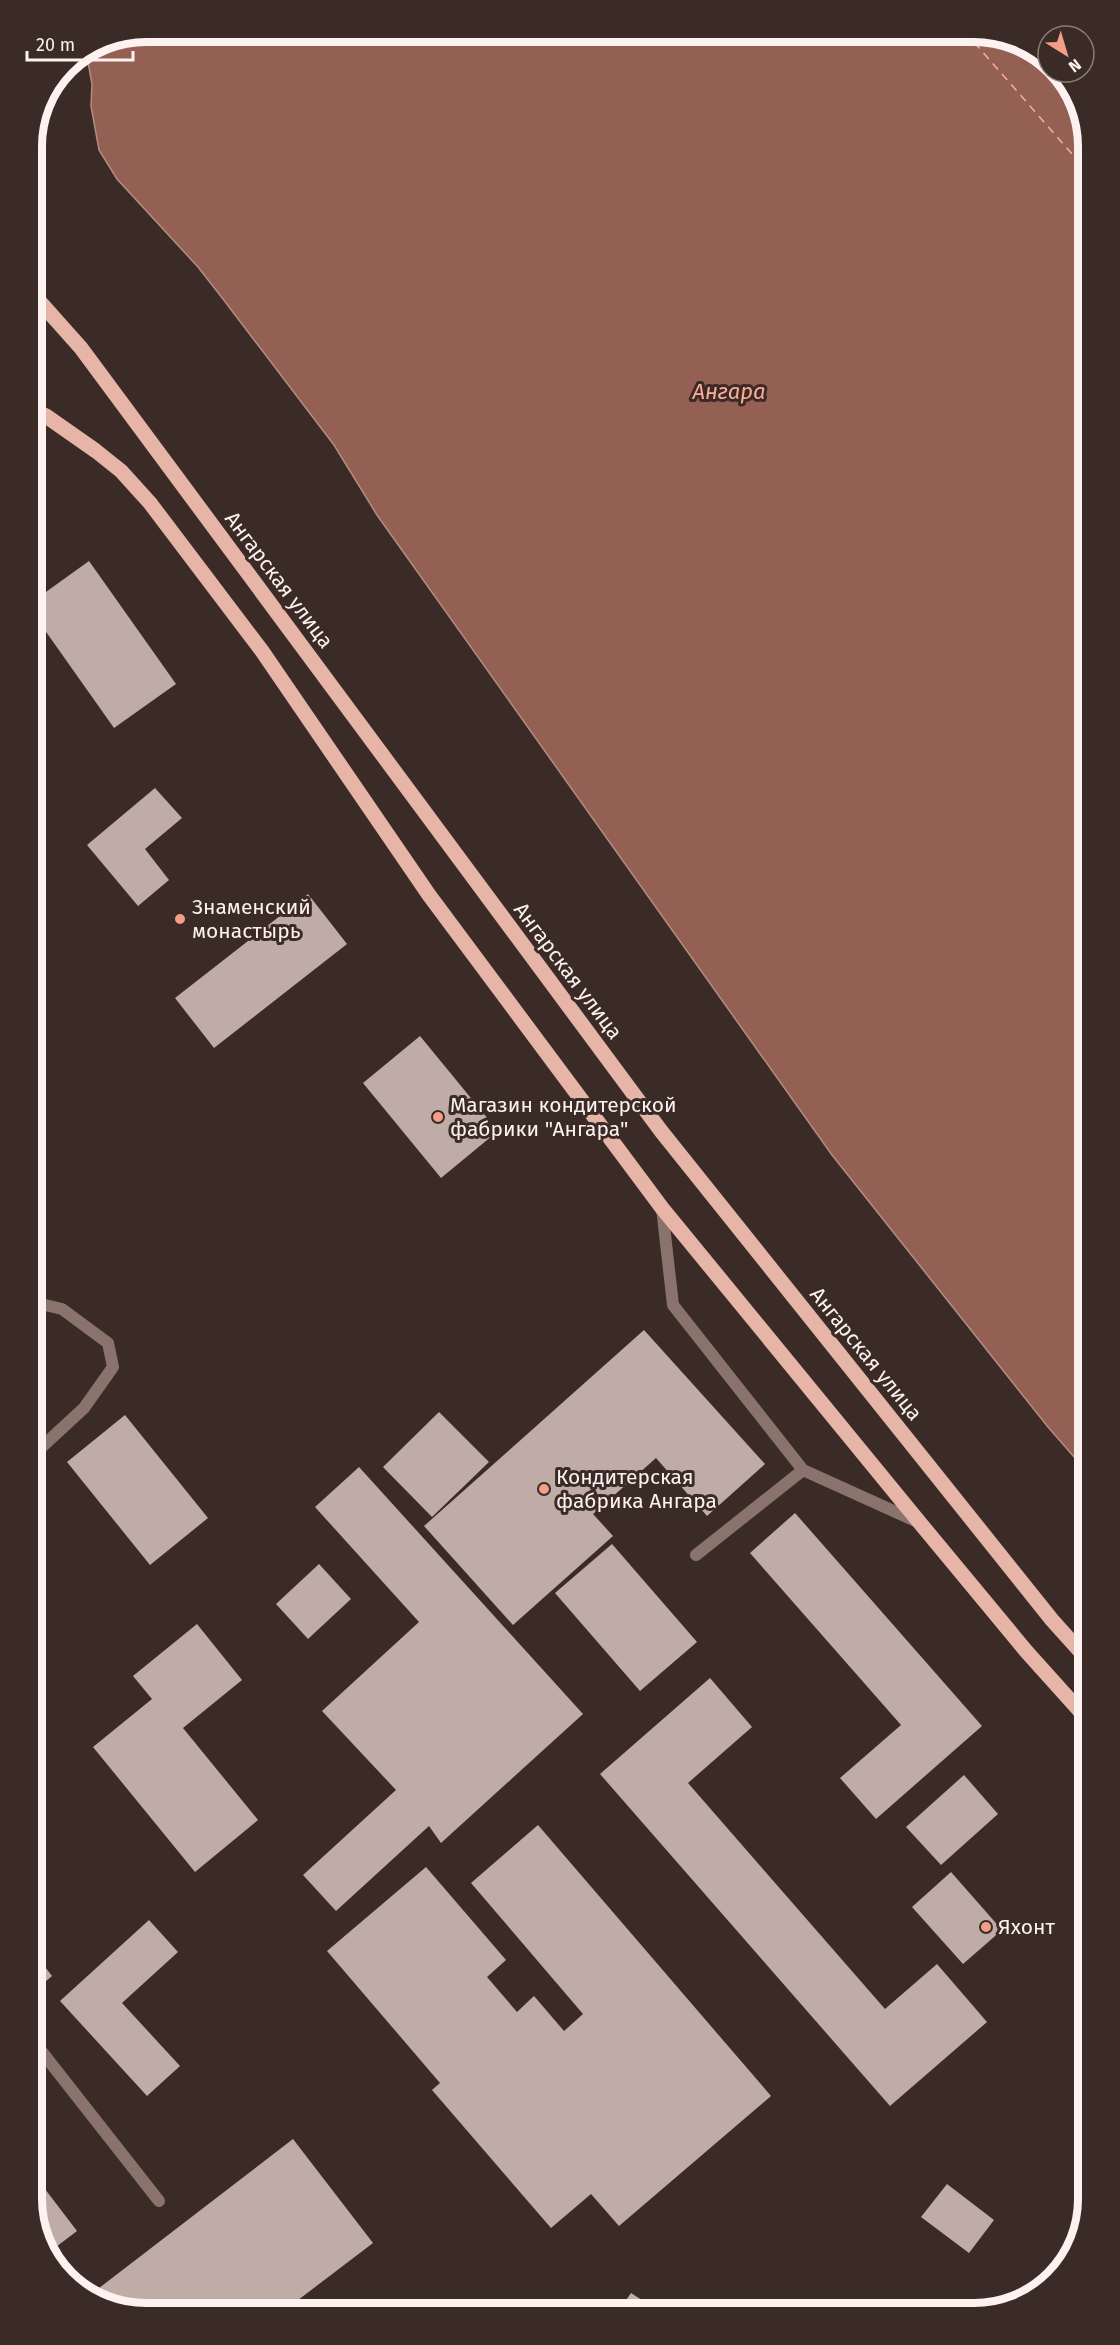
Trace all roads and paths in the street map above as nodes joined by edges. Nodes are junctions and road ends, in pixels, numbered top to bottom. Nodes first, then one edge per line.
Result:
1 (42, 304) edge
2 (42, 414) edge
3 (662, 1208) junction
4 (42, 1304) edge
5 (42, 1447) edge
6 (803, 1470) junction
7 (920, 1523) junction
8 (696, 1555) dead end
9 (1078, 1648) edge
10 (1078, 1708) edge
11 (42, 2052) edge
12 (159, 2201) dead end

1 - 9 main road, Ангарская улица
2 - 3 main road
3 - 6 street
3 - 7 main road
4 - 5 street
6 - 7 street
6 - 8 street
7 - 10 main road
11 - 12 street

